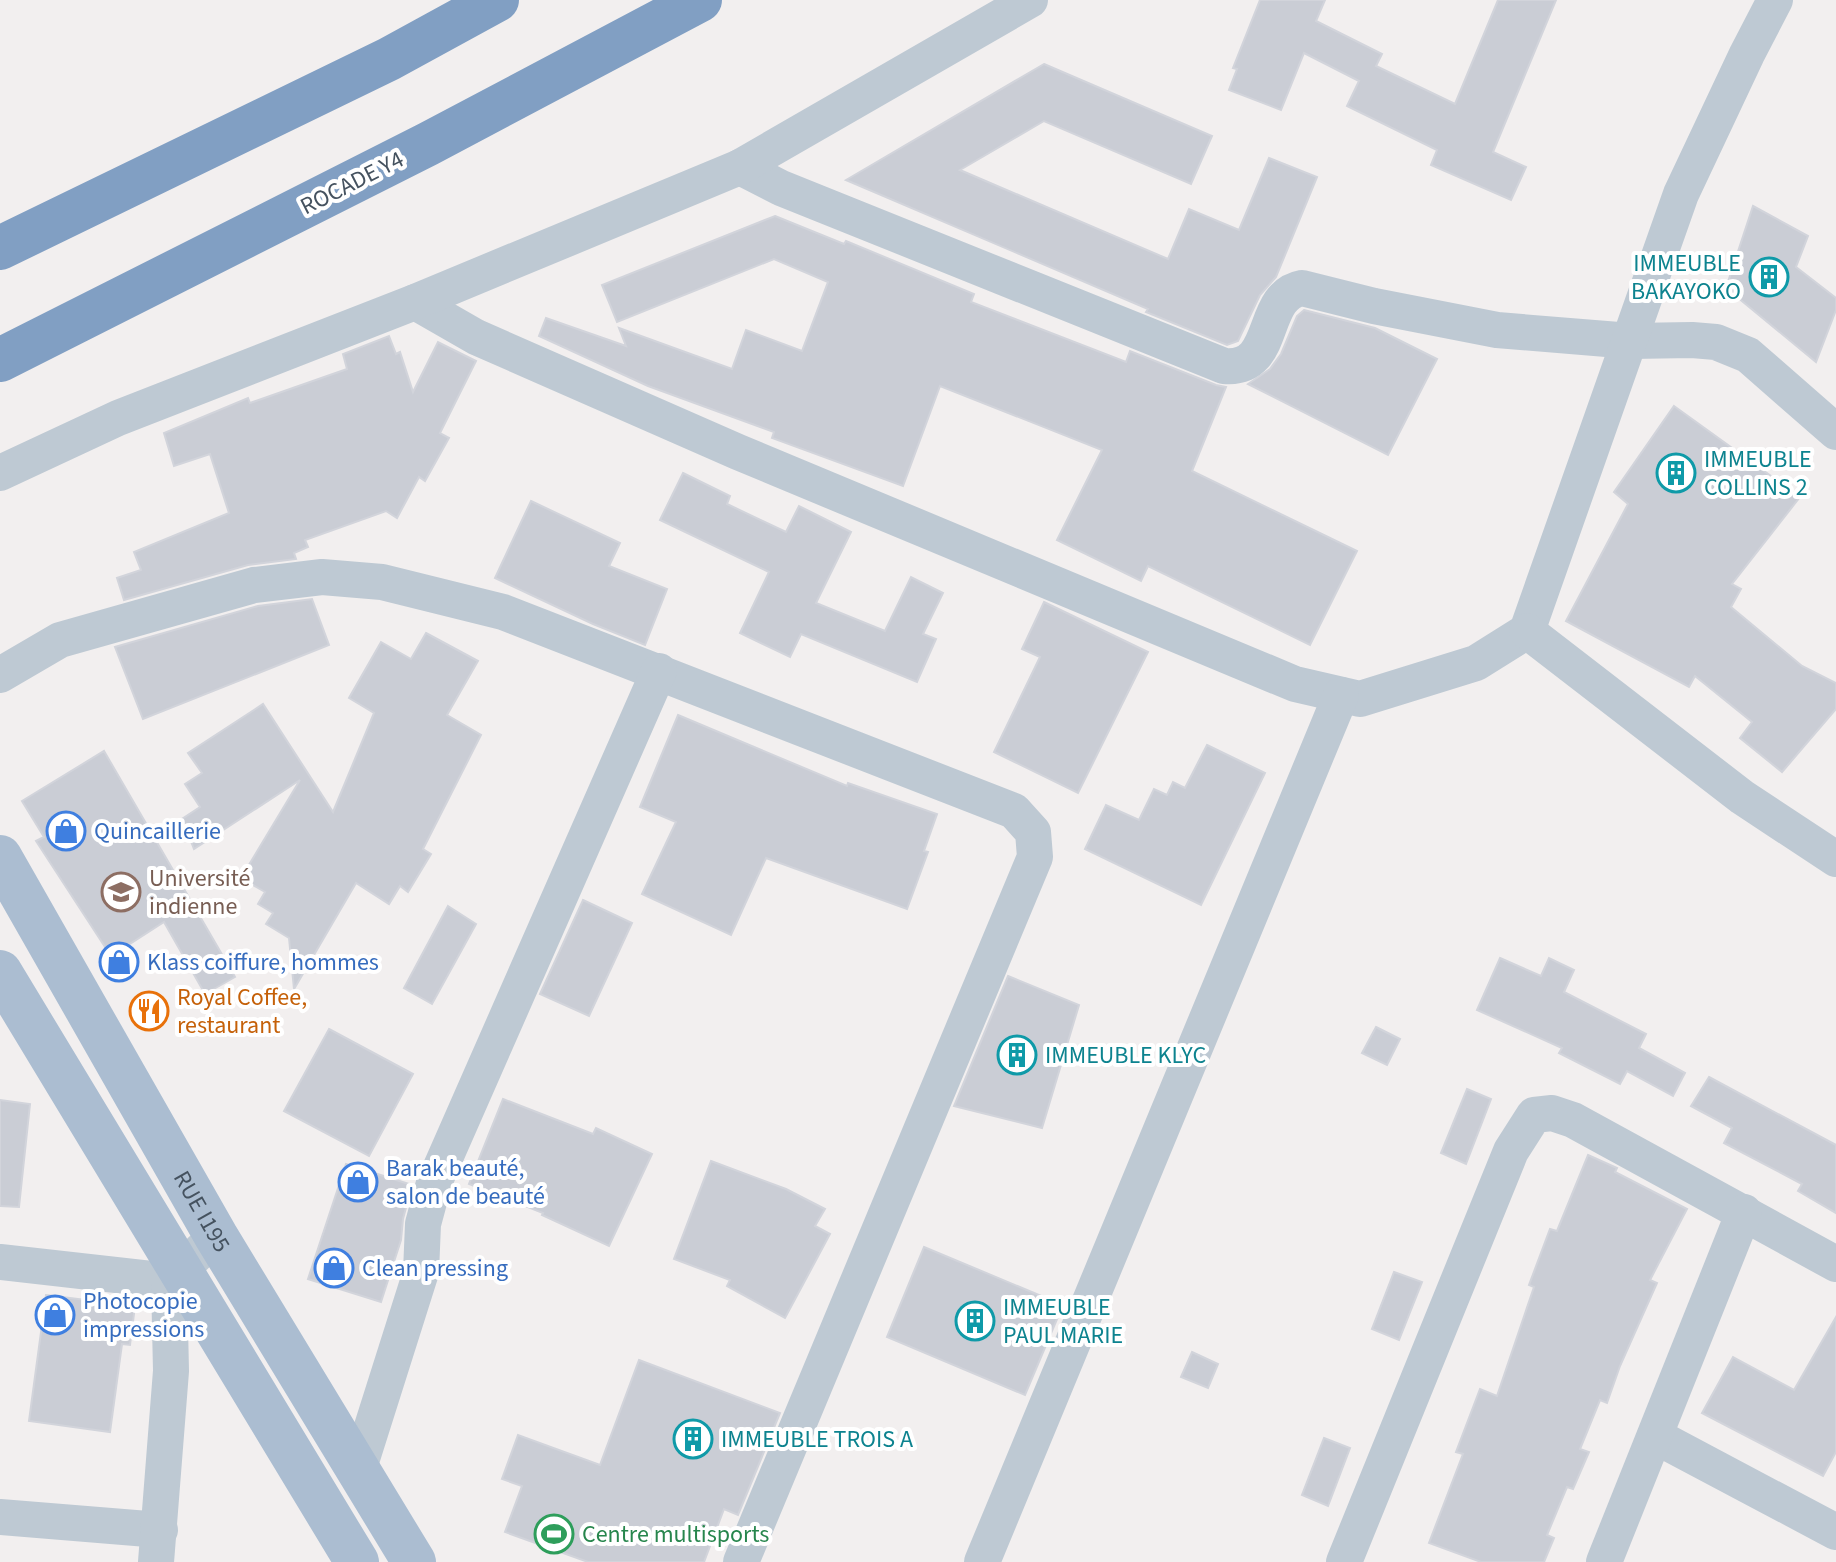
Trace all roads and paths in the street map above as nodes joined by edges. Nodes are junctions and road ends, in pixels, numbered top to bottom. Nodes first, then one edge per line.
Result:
1 (497, 0) edge
2 (700, 0) edge
3 (1030, 0) edge
4 (1775, 0) edge
5 (740, 167) junction
6 (0, 248) edge
7 (415, 302) junction
8 (1631, 341) junction
9 (0, 360) edge
10 (1836, 432) edge
11 (0, 473) edge
12 (1527, 631) junction
13 (659, 671) junction
14 (0, 675) edge
15 (1341, 695) junction
16 (0, 857) edge
17 (1836, 859) edge
18 (0, 972) edge
19 (1744, 1212) junction
20 (216, 1236) junction
21 (0, 1262) edge
22 (1836, 1264) edge
23 (175, 1275) junction
24 (1655, 1436) junction
25 (358, 1471) junction
26 (0, 1517) edge
27 (1836, 1532) edge
28 (158, 1546) edge
29 (357, 1562) edge
30 (414, 1562) edge
31 (741, 1562) edge
32 (982, 1562) edge
33 (1344, 1562) edge
34 (1604, 1562) edge

1 - 6 highway
2 - 9 highway, ROCADE Y4
3 - 5 street
4 - 8 street
5 - 7 street
5 - 8 street
7 - 11 street
7 - 15 street
8 - 10 street
8 - 12 street
12 - 15 street
12 - 17 street
13 - 14 street
13 - 25 street
13 - 31 street
15 - 32 street
16 - 20 main road, RUE I195
18 - 23 main road, RUE I195
19 - 22 street
19 - 24 street
19 - 33 street
20 - 23 street
20 - 25 main road, RUE I195
21 - 23 street
23 - 28 street
23 - 29 main road, RUE I195
24 - 27 street
24 - 34 street
25 - 30 main road, RUE I195
26 - 28 street

